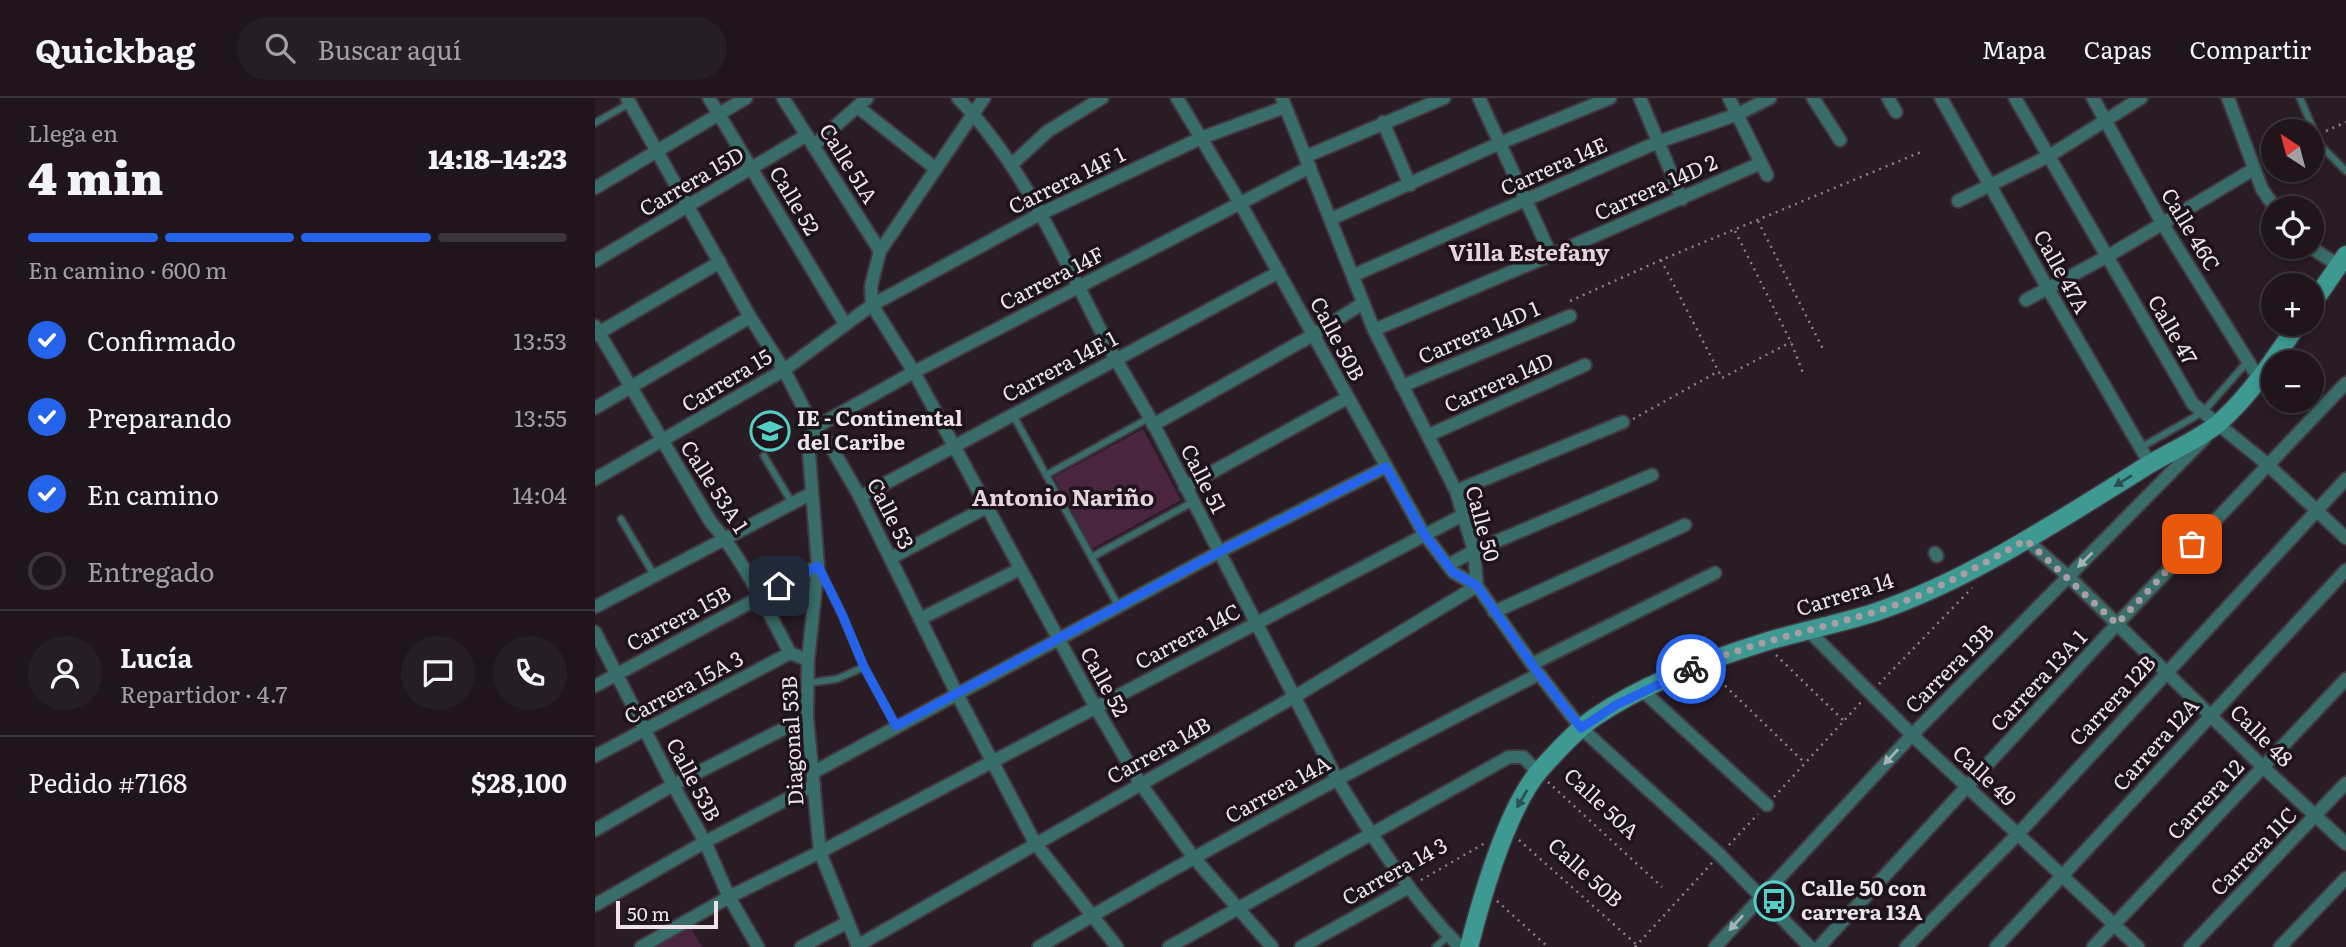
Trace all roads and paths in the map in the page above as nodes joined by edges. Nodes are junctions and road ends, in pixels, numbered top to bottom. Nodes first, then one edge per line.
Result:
1 (709, 98) edge
2 (746, 98) edge
3 (783, 98) edge
4 (958, 98) edge
5 (984, 98) edge
6 (1103, 98) edge
7 (1177, 98) edge
8 (1444, 98) edge
9 (1479, 98) edge
10 (1610, 98) edge
11 (1640, 98) edge
12 (1729, 98) edge
13 (1770, 98) edge
14 (1814, 98) edge
15 (1888, 98) edge
16 (1941, 98) edge
17 (2015, 98) edge
18 (2093, 98) edge
19 (2141, 98) edge
20 (2228, 98) edge
21 (2300, 98) edge
22 (628, 101) edge
23 (1284, 102) edge
24 (862, 103) edge
25 (1896, 113) dead end
26 (720, 114) junction
27 (974, 114) junction
28 (1738, 114) junction
29 (2309, 119) edge
30 (2105, 120) junction
31 (1383, 122) junction
32 (2346, 122) edge
33 (595, 123) edge
34 (2324, 132) edge
35 (1201, 138) junction
36 (810, 140) junction
37 (1840, 141) dead end
38 (1658, 142) junction
39 (1500, 143) junction
40 (2324, 149) edge
41 (657, 150) junction
42 (1921, 152) dead end
43 (2049, 156) junction
44 (1308, 162) junction
45 (1011, 165) junction
46 (936, 169) junction
47 (2254, 169) junction
48 (753, 170) junction
49 (2346, 171) edge
50 (1990, 184) junction
51 (1410, 185) junction
52 (595, 188) edge
53 (2267, 196) edge
54 (1682, 199) junction
55 (1526, 200) junction
56 (1958, 201) dead end
57 (1240, 202) junction
58 (689, 206) junction
59 (1040, 214) junction
60 (1331, 219) junction
61 (1758, 220) junction
62 (2162, 223) junction
63 (1734, 230) junction
64 (880, 251) junction
65 (2324, 253) edge
66 (1551, 256) junction
67 (2108, 256) junction
68 (1661, 260) junction
69 (2342, 260) edge
70 (595, 261) edge
71 (720, 262) junction
72 (1279, 272) junction
73 (1354, 275) junction
74 (2324, 286) edge
75 (1078, 288) junction
76 (2047, 288) junction
77 (2026, 300) dead end
78 (1570, 301) dead end
79 (1363, 303) junction
80 (872, 305) junction
81 (1570, 316) dead end
82 (750, 317) junction
83 (845, 324) junction
84 (1374, 330) junction
85 (596, 331) edge
86 (1313, 334) junction
87 (2289, 336) edge
88 (1791, 342) junction
89 (1823, 349) dead end
90 (1115, 359) junction
91 (2248, 361) junction
92 (1585, 365) dead end
93 (784, 370) junction
94 (1719, 371) junction
95 (914, 372) junction
96 (1803, 373) dead end
97 (2259, 379) junction
98 (2346, 383) edge
99 (1402, 386) junction
100 (630, 387) junction
101 (1347, 398) junction
102 (595, 408) edge
103 (2203, 412) junction
104 (1012, 414) junction
105 (1628, 420) joint
106 (1151, 421) junction
107 (2219, 424) junction
108 (814, 428) junction
109 (1429, 435) junction
110 (662, 442) junction
111 (955, 445) junction
112 (2140, 448) junction
113 (764, 456) dead end
114 (2150, 464) junction
115 (2267, 464) junction
116 (1386, 467) junction
117 (1046, 475) junction
118 (1652, 475) dead end
119 (2346, 479) edge
120 (595, 480) edge
121 (1185, 487) junction
122 (1456, 491) junction
123 (810, 494) junction
124 (860, 497) junction
125 (1193, 502) junction
126 (792, 503) junction
127 (987, 507) junction
128 (2316, 511) junction
129 (1463, 514) junction
130 (621, 519) dead end
131 (1685, 525) dead end
132 (1424, 534) junction
133 (725, 538) junction
134 (2346, 538) edge
135 (2026, 540) junction
136 (1474, 551) junction
137 (1219, 552) junction
138 (1092, 557) junction
139 (891, 558) junction
140 (1448, 565) junction
141 (818, 566) junction
142 (1020, 569) junction
143 (2346, 570) edge
144 (1716, 573) dead end
145 (654, 575) junction
146 (2069, 577) junction
147 (1477, 586) junction
148 (1974, 587) dead end
149 (760, 597) junction
150 (595, 606) edge
151 (1119, 607) junction
152 (1494, 612) junction
153 (920, 619) junction
154 (1256, 623) junction
155 (2117, 624) junction
156 (1808, 630) junction
157 (595, 632) edge
158 (1059, 639) junction
159 (1763, 642) junction
160 (790, 653) junction
161 (809, 660) junction
162 (1703, 663) junction
163 (864, 667) junction
164 (1536, 669) junction
165 (2166, 671) junction
166 (617, 675) junction
167 (2346, 679) edge
168 (808, 683) junction
169 (595, 686) edge
170 (1643, 691) junction
171 (1871, 692) junction
172 (957, 694) junction
173 (1294, 697) junction
174 (1096, 708) junction
175 (2211, 714) junction
176 (807, 717) junction
177 (1844, 721) junction
178 (896, 726) junction
179 (1581, 728) junction
180 (645, 730) junction
181 (1912, 735) junction
182 (595, 755) edge
183 (993, 761) junction
184 (1805, 763) junction
185 (2263, 767) junction
186 (1538, 772) junction
187 (814, 779) junction
188 (1337, 779) junction
189 (1140, 783) junction
190 (2346, 783) edge
191 (673, 785) junction
192 (1968, 787) junction
193 (1767, 805) junction
194 (2316, 815) junction
195 (595, 830) edge
196 (1508, 830) junction
197 (1371, 834) junction
198 (2018, 834) junction
199 (705, 842) junction
200 (1035, 843) junction
201 (1486, 843) dead end
202 (2346, 844) edge
203 (820, 852) junction
204 (1720, 855) junction
205 (1194, 858) junction
206 (2063, 876) junction
207 (2346, 878) edge
208 (1409, 887) junction
209 (1662, 887) dead end
210 (1484, 889) junction
211 (1761, 895) junction
212 (730, 897) junction
213 (595, 905) edge
214 (1240, 909) junction
215 (1093, 916) junction
216 (846, 923) junction
217 (2115, 926) junction
218 (1449, 935) junction
219 (1636, 946) edge
220 (641, 947) edge
221 (758, 947) edge
222 (801, 947) edge
223 (857, 947) edge
224 (1039, 947) edge
225 (1117, 947) edge
226 (1169, 947) edge
227 (1272, 947) edge
228 (1301, 947) edge
229 (1436, 947) edge
230 (1460, 947) edge
231 (1469, 947) edge
232 (1548, 947) edge
233 (1715, 947) edge
234 (1810, 947) edge
235 (1819, 947) edge
236 (1906, 947) edge
237 (1996, 947) edge
238 (2093, 947) edge
239 (2138, 947) edge
240 (2190, 947) edge
241 (2280, 947) edge

1 - 26 street, Calle 52
2 - 26 street
3 - 36 street, Calle 51A
4 - 27 street, Calle 51
5 - 27 street
6 - 45 street
7 - 35 street, Calle 50B
8 - 31 street, Carrera 14F
9 - 39 street
10 - 39 street
11 - 38 street
12 - 28 street
13 - 28 street, Carrera 14E
14 - 37 street
15 - 25 street
16 - 50 street, Calle 47A
17 - 43 street, Calle 47
18 - 30 street, Calle 46C
19 - 30 street
20 - 47 street
21 - 29 lane
22 - 33 lane
22 - 41 street, Calle 53
23 - 35 street, Carrera 14F 1
23 - 44 street, Calle 50
24 - 36 street, Carrera 15D
24 - 46 street
26 - 41 street
26 - 48 street, Calle 52
27 - 45 street, Calle 51
27 - 46 street
28 - 38 street, Carrera 14E
28 - 54 street, Carrera 14D 2
30 - 43 street
30 - 62 street, Calle 46C
31 - 44 street, Carrera 14F
31 - 51 street
32 - 34 path
35 - 57 street, Calle 50B
35 - 59 street, Carrera 14F 1
36 - 48 street, Carrera 15D
36 - 64 street, Calle 51A
38 - 54 street
38 - 55 street, Carrera 14E
39 - 51 street
39 - 55 street
40 - 49 lane
41 - 52 street
41 - 58 street, Calle 53
42 - 61 path
43 - 50 street
43 - 67 street, Calle 47
44 - 57 street, Carrera 14F
44 - 60 street, Calle 50
45 - 59 street, Calle 51
46 - 64 street
47 - 53 street
47 - 62 street
48 - 58 street, Carrera 15D
48 - 83 street, Calle 52
50 - 56 street
50 - 76 street, Calle 47A
51 - 60 street
54 - 66 street, Carrera 14D 2
55 - 66 street
55 - 73 street, Carrera 14E
57 - 72 street, Calle 50B
57 - 75 street, Carrera 14F
58 - 70 street, Carrera 15D
58 - 71 street, Calle 53
59 - 75 street, Calle 51
59 - 80 street, Carrera 14F 1
60 - 73 street, Calle 50
61 - 63 path
61 - 89 path
62 - 67 street
62 - 91 street, Calle 46C
63 - 68 path
63 - 88 path
64 - 80 street
65 - 69 street
66 - 84 street, Carrera 14D 2
67 - 76 street
67 - 103 street, Calle 47
68 - 78 path
68 - 94 path
69 - 74 main road
71 - 82 street, Calle 53
71 - 85 street
72 - 86 street, Calle 50B
72 - 90 street, Carrera 14E 1
73 - 79 street, Calle 50
75 - 90 street, Calle 51
75 - 95 street, Carrera 14F
76 - 77 street
76 - 112 street, Calle 47A
79 - 84 street, Calle 50
79 - 86 street
80 - 83 street, Carrera 15
80 - 95 street, Calle 52
81 - 99 street, Carrera 14D 1
82 - 93 street, Calle 53
82 - 100 street
83 - 93 street, Carrera 15
84 - 99 street, Calle 50
85 - 100 street, Calle 53A 1
86 - 101 street, Calle 50B
86 - 106 street
87 - 97 main road, Carrera 14
88 - 94 path
88 - 96 path
90 - 104 street, Carrera 14E 1
90 - 106 street, Calle 51
91 - 97 street, Calle 46C
91 - 103 lane
92 - 109 street, Carrera 14D
93 - 108 street, Calle 53
93 - 110 street, Carrera 15
94 - 105 path
95 - 108 street, Carrera 14F
95 - 111 street, Calle 52
97 - 107 main road, Carrera 14
98 - 115 street, Carrera 13A 1
99 - 109 street, Calle 50
100 - 102 street
100 - 110 street, Calle 53A 1
101 - 116 street, Calle 50B
101 - 121 street
103 - 107 street, Calle 47
103 - 112 lane
104 - 111 street, Carrera 14E 1
104 - 117 lane
105 - 122 street
106 - 117 lane
106 - 121 street, Calle 51
107 - 114 main road, Carrera 14
107 - 115 street, Calle 47
107 -> 146 street, Carrera 13B
108 - 123 street, Diagonal 53B
108 - 124 street, Calle 53
109 - 122 street, Calle 50
110 - 120 street, Carrera 15
110 - 133 street, Calle 53A 1
111 - 124 street, Carrera 14E 1
111 - 127 street, Calle 52
112 - 114 street, Calle 47A
113 - 126 lane
114 -> 135 main road, Carrera 14
115 - 128 street, Calle 47
115 - 155 street, Carrera 13A 1
116 - 132 street, Calle 50B
116 - 137 street
117 - 138 lane
118 - 136 street
119 - 128 street, Carrera 12B
121 - 125 street, Calle 51
122 - 129 street, Calle 50
123 - 126 street
123 - 141 street, Diagonal 53B
124 - 139 street, Calle 53
125 - 137 street, Calle 51
125 - 138 lane
126 - 133 street
127 - 139 street
127 - 142 street, Calle 52
128 - 134 street, Calle 47
128 - 165 street, Carrera 12B
129 - 132 street, Carrera 14C
129 - 136 street, Calle 50
130 - 145 lane
131 - 152 street
132 - 140 street, Calle 50B
132 - 154 street, Carrera 14C
133 - 145 street
133 - 149 street, Calle 53A 1
135 - 146 street, Calle 48
135 - 156 main road, Carrera 14
136 - 140 street
136 - 147 street, Calle 50
137 - 151 street
137 - 154 street, Calle 51
138 - 151 lane
139 - 153 street, Calle 53
140 - 147 street, Calle 50B
141 - 149 street, Carrera 15B
141 - 161 street, Diagonal 53B
141 - 163 lane
142 - 153 street
142 - 158 street, Calle 52
143 - 175 street, Carrera 12A
144 - 164 street, Carrera 14A
145 - 150 street
146 - 155 street, Calle 48
146 - 181 street, Carrera 13B
147 - 152 street, Calle 50
147 - 173 street, Carrera 14B
148 - 171 path
149 - 160 street, Calle 53A 1
149 - 166 street, Carrera 15B
151 - 158 street
152 - 164 street, Calle 50
153 - 172 street, Calle 53
154 - 173 street, Calle 51
154 - 174 street, Carrera 14C
155 - 165 street, Calle 48
155 - 192 street, Carrera 13A 1
156 - 159 main road, Carrera 14
156 - 171 street, Calle 49
157 - 166 street, Calle 53B
158 - 172 street
158 - 174 street, Calle 52
159 - 162 main road, Carrera 14
159 - 177 path
160 - 161 street
160 - 180 street, Carrera 15A 3
161 - 168 street, Diagonal 53B
162 - 170 main road, Carrera 14
162 - 184 path
163 - 168 lane
163 - 178 lane
164 - 179 street, Calle 50
164 - 188 street, Carrera 14A
165 - 175 street, Calle 48
165 - 198 street, Carrera 12B
166 - 169 street, Carrera 15B
166 - 180 street, Calle 53B
167 - 185 street, Carrera 12
168 - 176 street, Diagonal 53B
170 - 179 main road, Carrera 14
170 - 193 street
171 - 177 path
171 - 181 street, Calle 49
172 - 178 street
172 - 183 street, Calle 53
173 - 188 street, Calle 51
173 - 189 street, Carrera 14B
174 - 183 street, Carrera 14C
174 - 189 street, Calle 52
175 - 185 street, Calle 48
175 - 206 street, Carrera 12A
176 - 187 street, Diagonal 53B
176 - 191 street
177 - 184 path
178 - 187 street
179 - 186 main road, Carrera 14
179 - 204 street, Calle 50
180 - 182 street, Carrera 15A 3
180 - 191 street, Calle 53B
181 - 192 street, Calle 49
181 -> 211 street, Carrera 13B
183 - 200 street, Calle 53
183 - 203 street, Carrera 14C
184 - 193 path
185 - 194 street, Calle 48
185 - 217 street, Carrera 12
186 -> 196 main road, Carrera 14
186 - 197 street, Calle 50A
186 - 209 path, Calle 50A
187 - 199 street
187 - 203 street, Diagonal 53B
188 - 197 street, Calle 51
188 - 205 street, Carrera 14A
189 - 200 street, Carrera 14B
189 - 205 street, Calle 52
190 - 194 street, Carrera 11C
191 - 195 street
191 - 199 street, Calle 53B
192 - 198 street, Calle 49
192 - 235 street, Carrera 13A 1
193 - 204 path
194 - 202 street, Calle 48
194 - 240 street, Carrera 11C
196 - 210 main road, Carrera 14
196 - 219 path, Calle 50B
197 - 208 street, Calle 51
197 - 214 street
198 - 206 street, Calle 49
198 - 236 street, Carrera 12B
199 - 212 street, Calle 53B
199 - 213 street
200 - 215 street, Calle 53
200 - 223 street, Carrera 14B
201 - 208 path, Carrera 14 3
203 - 212 street, Carrera 14C
203 - 216 street, Diagonal 53B
204 - 211 street, Calle 50
204 - 219 path
205 - 214 street, Calle 52
205 - 215 street, Carrera 14A
206 - 217 street, Calle 49
206 - 237 street, Carrera 12A
207 - 241 street
208 - 218 street, Calle 51
208 - 228 street, Carrera 14 3
210 - 231 main road, Carrera 14
210 - 232 path
211 -> 233 street, Carrera 13B
211 - 234 street, Calle 50
212 - 220 street, Carrera 14C
212 - 221 street, Calle 53B
214 - 226 street
214 - 227 street, Calle 52
215 - 224 street, Carrera 14A
215 - 225 street, Calle 53
216 - 222 street
216 - 223 street
217 - 238 street, Carrera 12
217 - 239 street, Calle 49
218 - 229 lane
218 - 230 street, Calle 51

